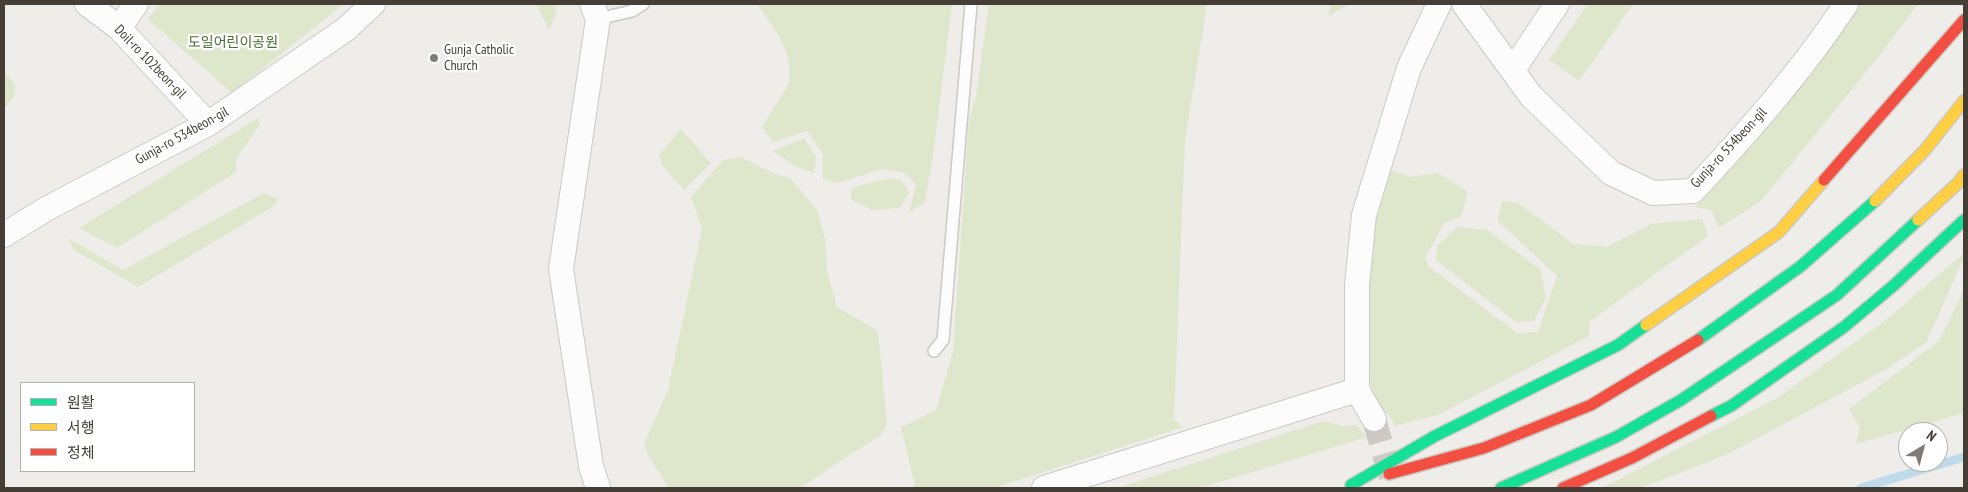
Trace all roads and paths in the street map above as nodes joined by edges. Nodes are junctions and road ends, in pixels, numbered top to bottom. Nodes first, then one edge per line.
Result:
1 (87, 4) edge
2 (136, 4) edge
3 (373, 4) edge
4 (643, 4) edge
5 (972, 4) edge
6 (1439, 4) edge
7 (1464, 4) edge
8 (1557, 4) edge
9 (1846, 4) edge
10 (595, 12) edge
11 (1964, 20) edge
12 (119, 28) junction
13 (1513, 70) junction
14 (1964, 101) edge
15 (208, 124) junction
16 (1964, 175) edge
17 (1964, 220) edge
18 (4, 234) edge
19 (934, 351) dead end
20 (1357, 390) junction
21 (1374, 419) tunnel mouth
22 (1345, 487) edge
23 (598, 488) edge
24 (1044, 488) edge
25 (1501, 488) edge
26 (1563, 488) edge

1 - 12 street, Doil-ro 102beon-gil
2 - 12 street
3 - 15 street, Gunja-ro 534beon-gil
4 - 10 lane
5 - 19 lane
6 - 20 street
7 - 13 street, Gunja-ro 554beon-gil
8 - 13 street
9 - 13 street, Gunja-ro 554beon-gil
10 - 23 street
11 - 22 main road
12 - 15 street, Doil-ro 102beon-gil
14 - 22 main road
15 - 18 street, Gunja-ro 534beon-gil
16 - 25 main road
17 - 26 main road
20 - 21 street
20 - 24 street

